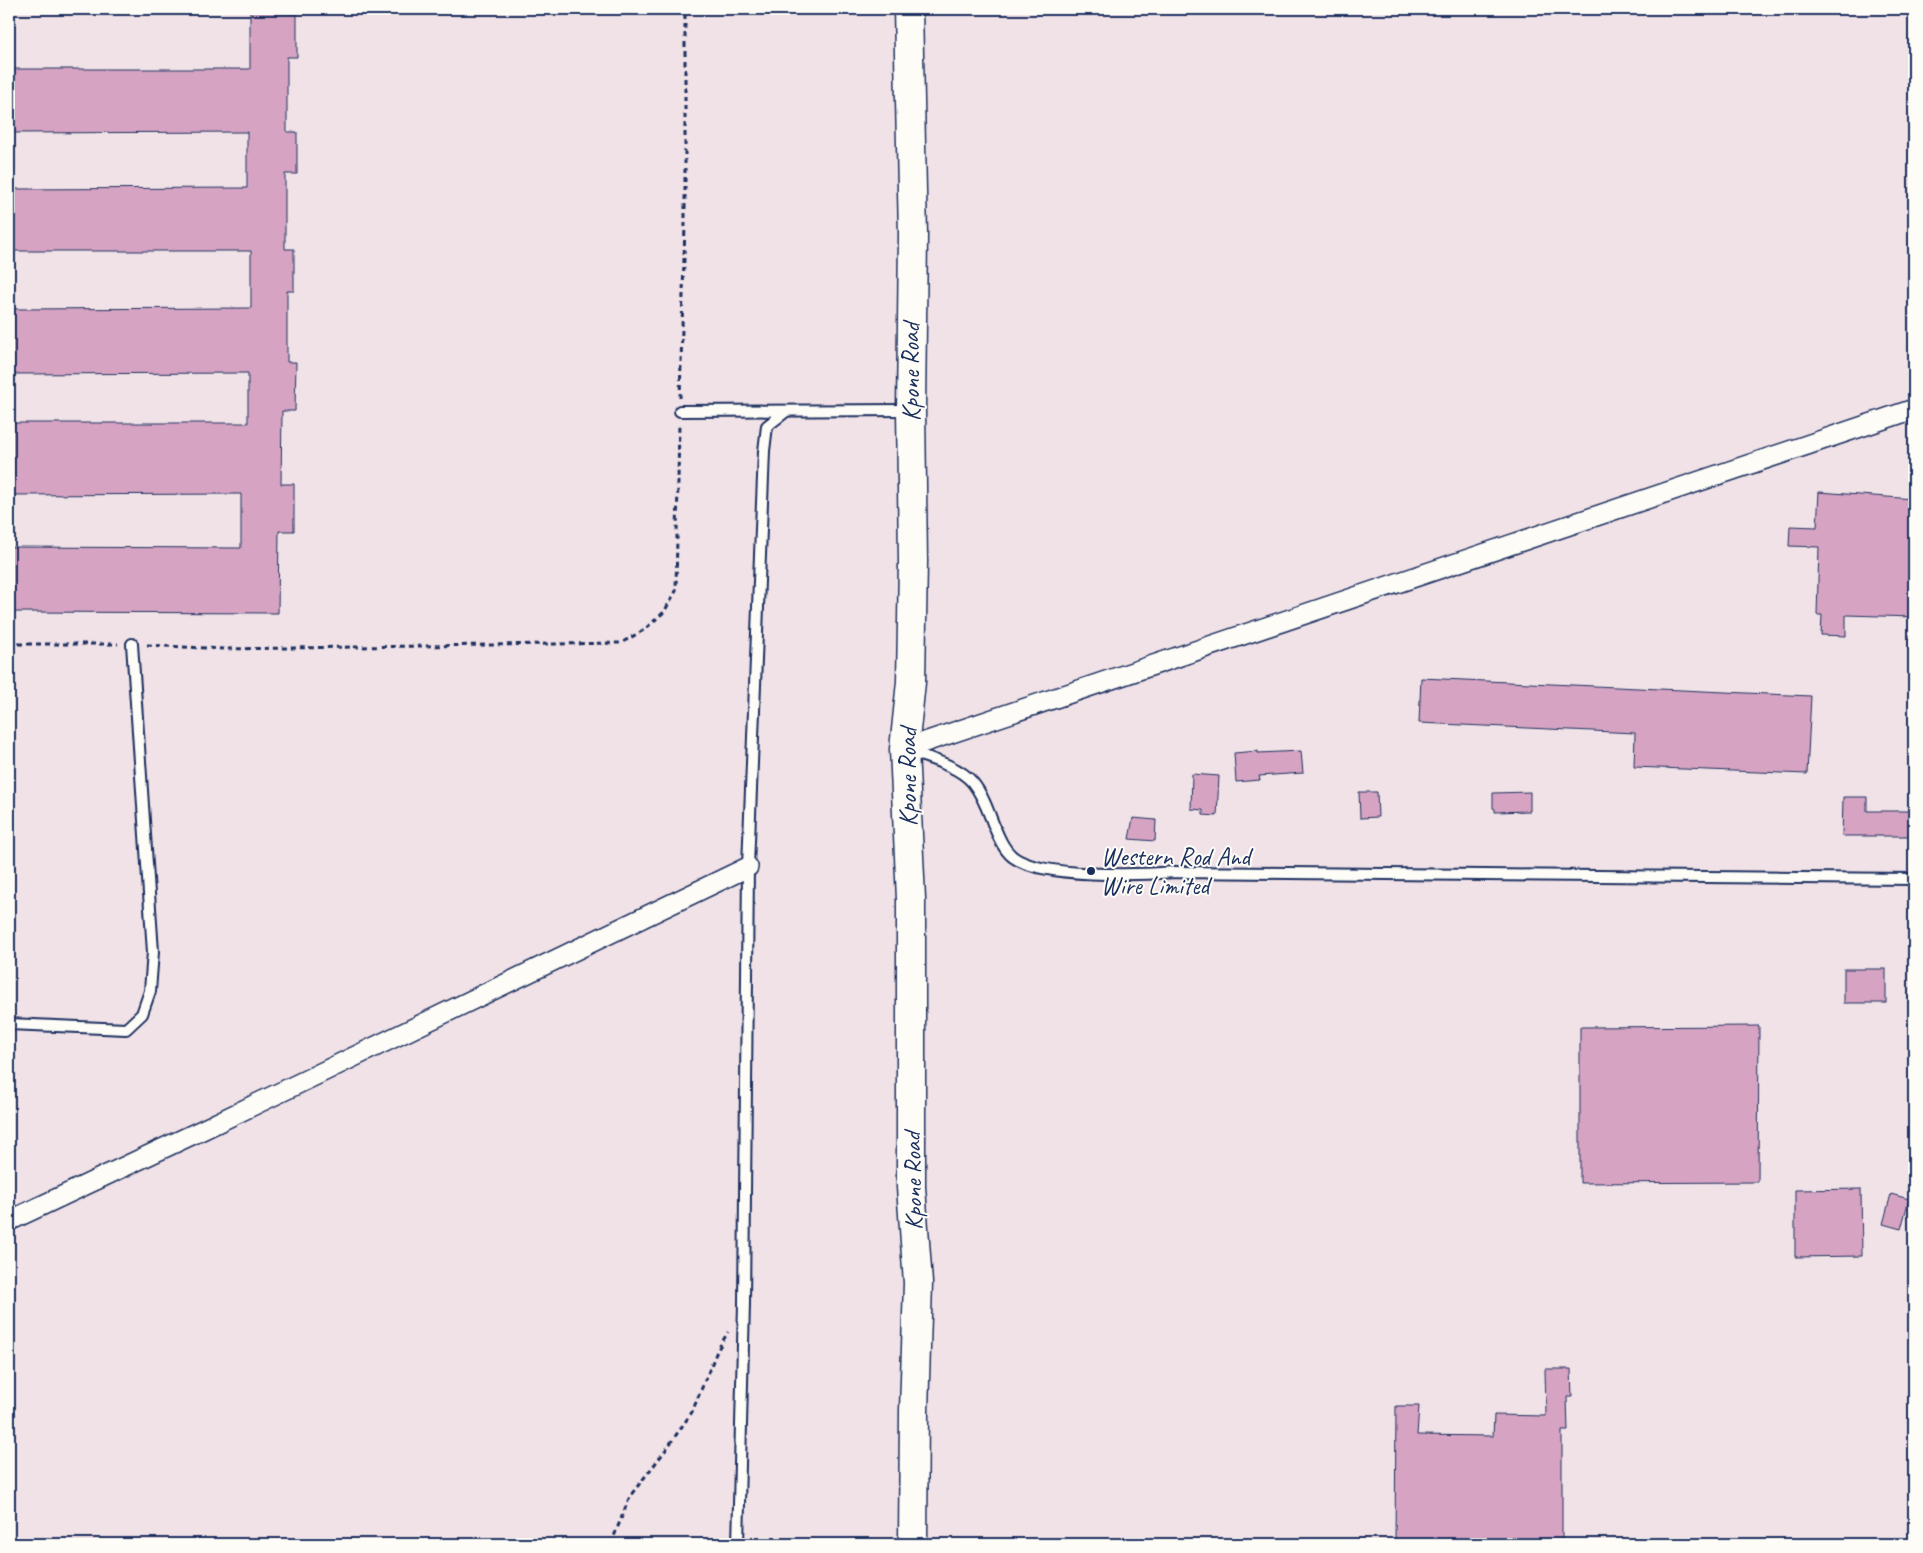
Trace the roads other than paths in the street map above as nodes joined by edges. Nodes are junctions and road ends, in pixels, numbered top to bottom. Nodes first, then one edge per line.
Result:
1 (908, 9) edge
2 (1914, 409) edge
3 (910, 410) junction
4 (680, 411) road end
5 (785, 412) junction
6 (132, 644) road end
7 (904, 749) junction
8 (748, 868) junction
9 (1914, 879) edge
10 (9, 1024) edge
11 (9, 1221) edge
12 (738, 1544) edge
13 (913, 1544) edge

1 - 3 main road, Kpone Road
2 - 7 street
3 - 5 lane
3 - 7 main road, Kpone Road
4 - 5 lane
5 - 8 lane
6 - 10 lane
7 - 9 lane
7 - 13 main road, Kpone Road
8 - 11 street
8 - 12 lane

